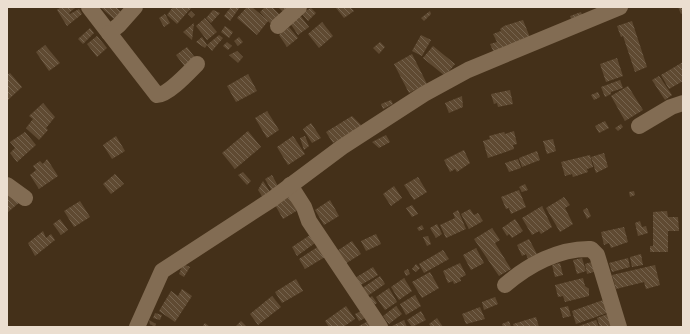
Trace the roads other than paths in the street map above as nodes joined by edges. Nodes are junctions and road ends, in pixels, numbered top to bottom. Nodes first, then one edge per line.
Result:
1 (89, 7) edge
2 (136, 7) edge
3 (299, 7) edge
4 (620, 7) edge
5 (278, 26) dead end
6 (109, 33) junction
7 (198, 64) dead end
8 (683, 102) edge
9 (639, 126) dead end
10 (7, 185) edge
11 (290, 185) junction
12 (25, 198) dead end
13 (505, 285) dead end
14 (137, 327) edge
15 (380, 327) edge
16 (619, 327) edge

1 - 6 street
2 - 6 street
3 - 5 street
4 - 11 street
6 - 7 street
8 - 9 street
10 - 12 street
11 - 14 street
11 - 15 street
13 - 16 street

